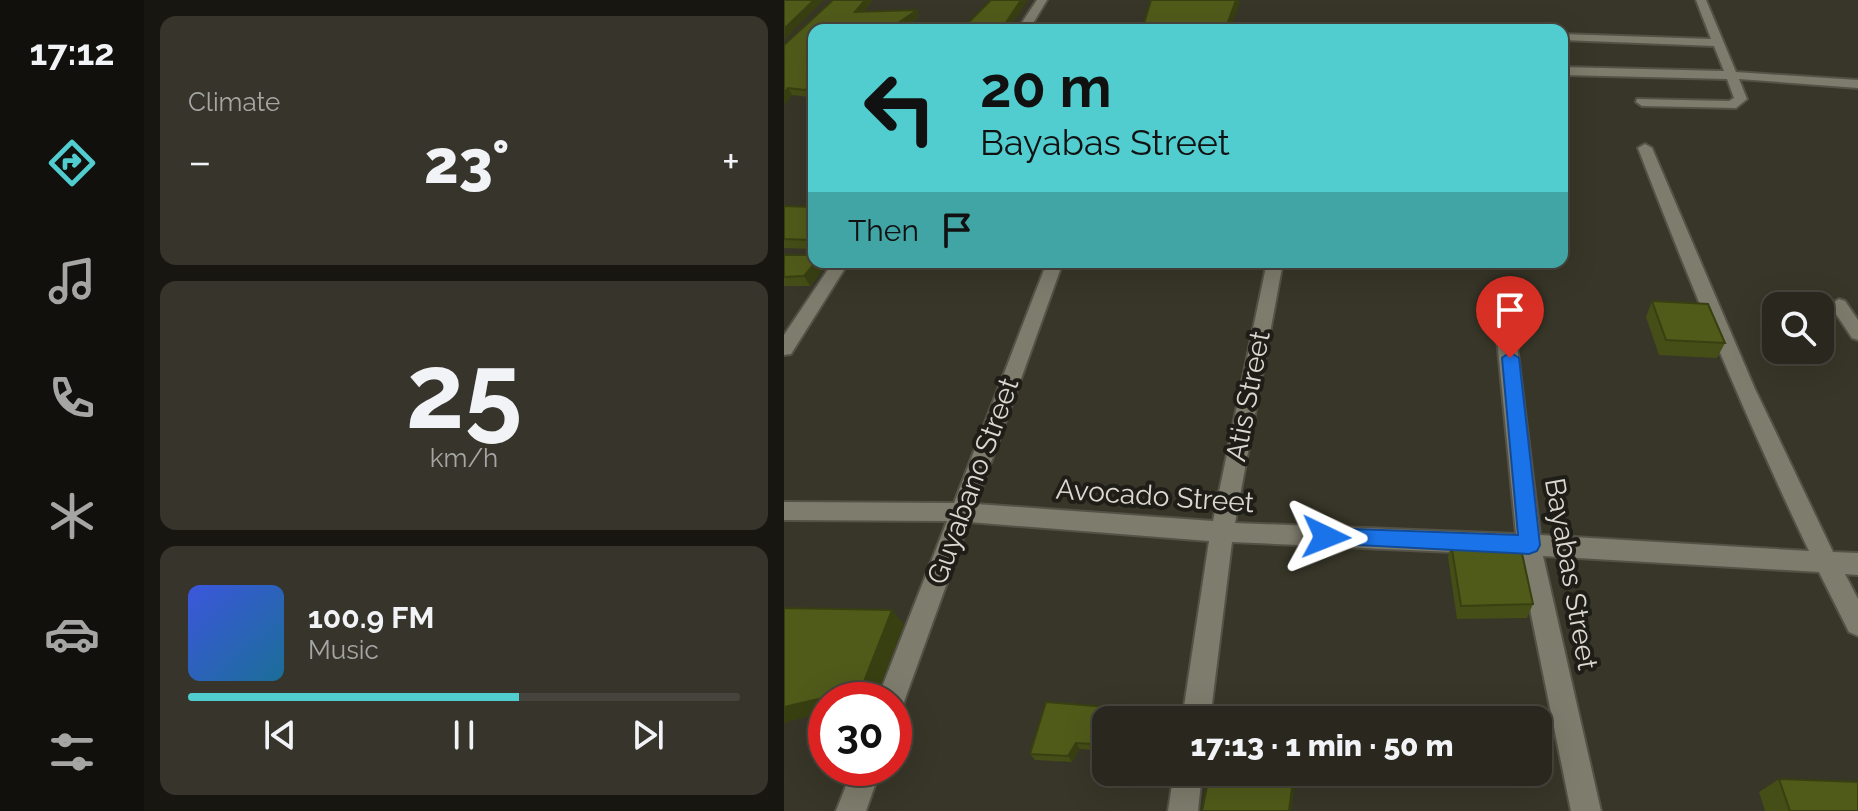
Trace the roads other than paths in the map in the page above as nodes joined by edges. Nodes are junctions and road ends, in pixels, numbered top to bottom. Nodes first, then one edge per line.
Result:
1 (1042, 0) edge
2 (1701, 0) edge
3 (1027, 24) edge
4 (1568, 37) edge
5 (1719, 43) junction
6 (1568, 71) edge
7 (1732, 75) junction
8 (1858, 84) edge
9 (1642, 102) dead end
10 (1645, 148) dead end
11 (837, 268) edge
12 (1053, 268) edge
13 (1274, 268) edge
14 (1502, 297) dead end
15 (1839, 305) dead end
16 (1858, 334) edge
17 (784, 349) edge
18 (784, 511) edge
19 (961, 512) junction
20 (1222, 532) junction
21 (1529, 545) junction
22 (1826, 562) junction
23 (1858, 564) edge
24 (1858, 624) edge
25 (898, 682) edge
26 (1198, 706) edge
27 (860, 786) edge
28 (1186, 786) edge
29 (851, 811) edge
30 (1183, 811) edge
31 (1586, 811) edge

1 - 3 street
2 - 5 street
4 - 5 street
5 - 7 street
6 - 7 street
7 - 8 street
7 - 9 street
10 - 22 street
11 - 17 street
12 - 19 street, Guyabano Street
13 - 20 street, Atis Street
14 - 21 street, Bayabas Street
15 - 16 street
18 - 19 street, Avocado Street
19 - 20 street, Avocado Street
19 - 25 street, Guyabano Street
20 - 21 street, Avocado Street
20 - 26 street, Atis Street
21 - 22 street, Avocado Street
21 - 31 street, Bayabas Street
22 - 23 street, Avocado Street
22 - 24 street
27 - 29 street
28 - 30 street

